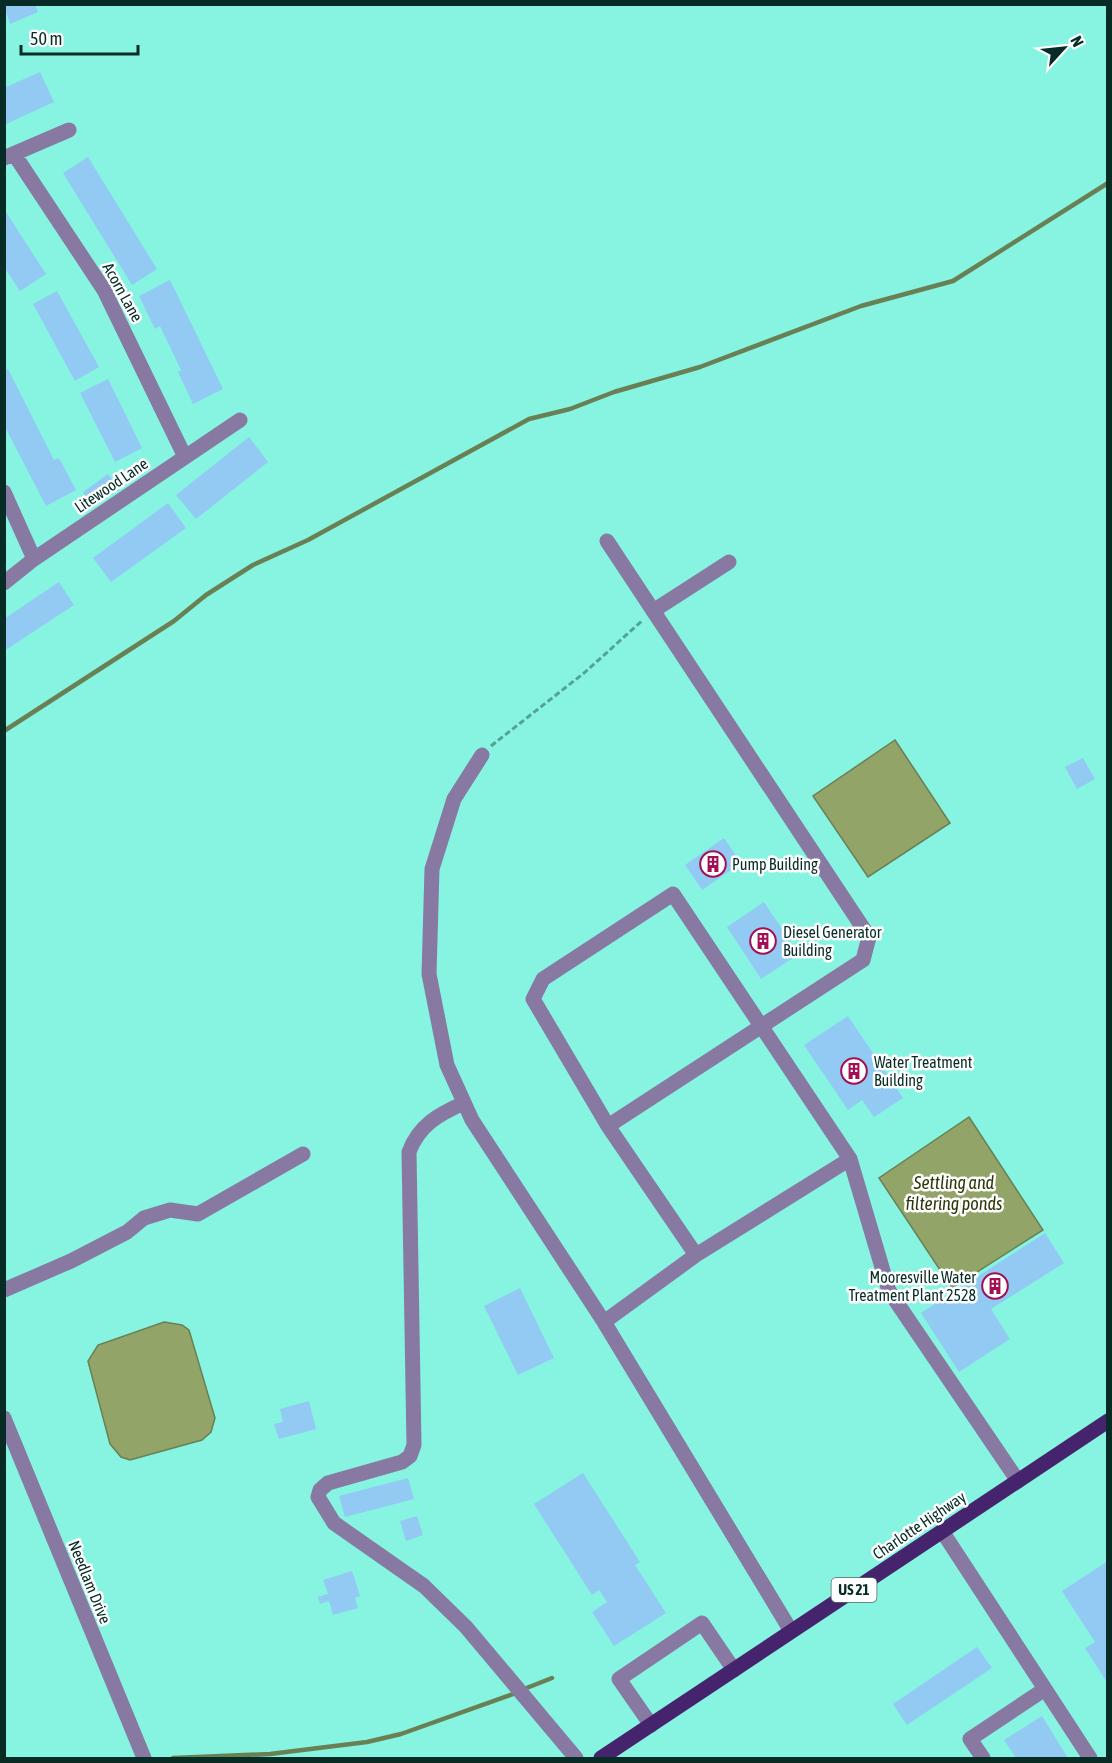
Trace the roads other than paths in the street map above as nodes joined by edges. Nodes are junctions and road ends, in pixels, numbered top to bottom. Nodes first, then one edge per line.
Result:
1 (69, 130) dead end
2 (9, 156) edge
3 (240, 420) dead end
4 (185, 457) junction
5 (4, 492) edge
6 (607, 540) dead end
7 (34, 559) junction
8 (729, 562) dead end
9 (4, 583) edge
10 (653, 611) junction
11 (482, 755) road end
12 (761, 1026) junction
13 (464, 1103) junction
14 (608, 1126) junction
15 (303, 1154) dead end
16 (850, 1159) junction
17 (696, 1256) junction
18 (4, 1290) edge
19 (604, 1322) junction
20 (4, 1418) edge
21 (1107, 1421) edge
22 (1018, 1481) junction
23 (942, 1531) junction
24 (791, 1631) junction
25 (734, 1670) junction
26 (1045, 1689) junction
27 (651, 1725) junction
28 (144, 1758) edge
29 (576, 1758) edge
30 (601, 1758) edge
31 (983, 1758) edge
32 (1090, 1758) edge

1 - 2 street
2 - 4 street, Acorn Lane
3 - 4 street, Litewood Lane
4 - 7 street, Litewood Lane
5 - 7 street
6 - 10 street
7 - 9 street, Litewood Lane
8 - 10 street
10 - 12 street
11 - 13 street
12 - 14 street
12 - 14 street
12 - 16 street
13 - 19 street
13 - 29 street
14 - 17 street
15 - 18 street
16 - 17 street
16 - 22 street
17 - 19 street
19 - 24 street
20 - 28 street, Needlam Drive
21 - 22 main road, Charlotte Highway / US 21
22 - 23 main road, Charlotte Highway / US 21
23 - 24 main road, Charlotte Highway / US 21
23 - 26 street
24 - 25 main road, Charlotte Highway / US 21
25 - 27 main road, Charlotte Highway / US 21
25 - 27 street
26 - 31 street
26 - 32 street
27 - 30 main road, Charlotte Highway / US 21

